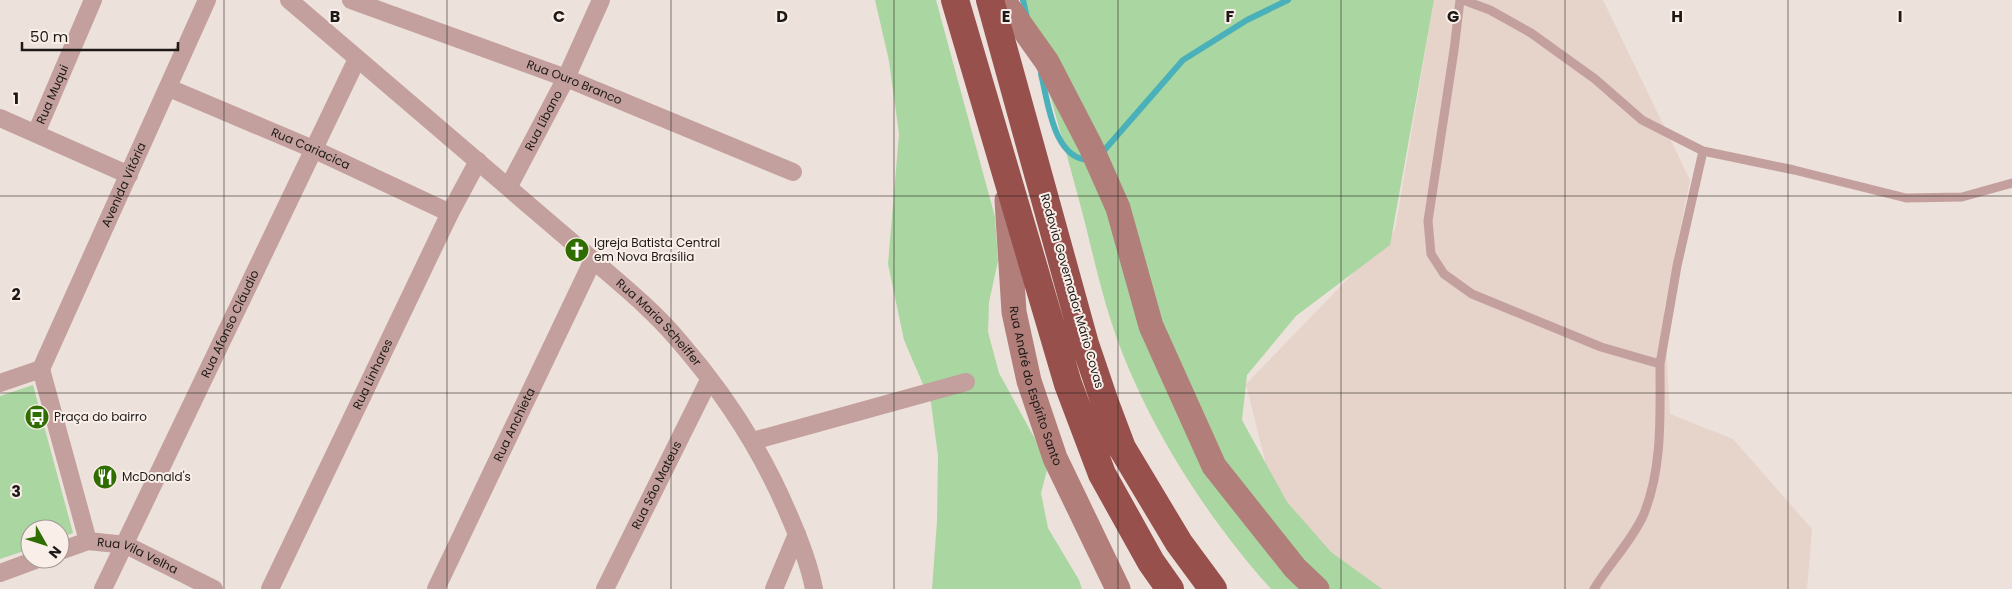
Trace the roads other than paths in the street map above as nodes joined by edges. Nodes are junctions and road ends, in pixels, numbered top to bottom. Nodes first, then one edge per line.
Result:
1 (93, 0) edge
2 (206, 0) edge
3 (289, 0) edge
4 (351, 0) edge
5 (601, 0) edge
6 (955, 0) edge
7 (990, 0) edge
8 (1003, 0) edge
9 (1461, 0) edge
10 (357, 59) junction
11 (566, 78) junction
12 (169, 88) junction
13 (0, 118) edge
14 (36, 133) junction
15 (314, 149) junction
16 (1703, 152) junction
17 (478, 161) junction
18 (1005, 169) junction
19 (792, 172) dead end
20 (129, 175) junction
21 (2012, 183) edge
22 (509, 186) junction
23 (450, 213) junction
24 (593, 260) junction
25 (1660, 364) junction
26 (42, 368) junction
27 (709, 380) junction
28 (966, 382) dead end
29 (0, 383) edge
30 (753, 441) junction
31 (797, 534) junction
32 (88, 541) junction
33 (126, 545) junction
34 (70, 547) edge
35 (20, 565) edge
36 (0, 572) edge
37 (103, 589) edge
38 (214, 589) edge
39 (270, 589) edge
40 (436, 589) edge
41 (605, 589) edge
42 (774, 589) edge
43 (814, 589) edge
44 (1118, 589) edge
45 (1170, 589) edge
46 (1213, 589) edge
47 (1317, 589) edge
48 (1594, 589) edge

1 - 14 street, Rua Muqui
2 - 12 street, Avenida Vitória
3 - 10 street, Rua Maria Scheiffer
4 - 11 street, Rua Ouro Branco
5 - 11 street, Rua Líbano
6 - 18 highway
7 - 46 highway, Rodovia Governador Mário Covas
8 - 47 street
9 - 16 lane
9 - 25 lane
10 - 15 street, Rua Afonso Cláudio
10 - 17 street, Rua Maria Scheiffer
11 - 19 street, Rua Ouro Branco
11 - 22 street, Rua Líbano
12 - 15 street, Rua Cariacica
12 - 20 street, Avenida Vitória
13 - 14 street
14 - 20 street
15 - 23 street, Rua Cariacica
15 - 33 street, Rua Afonso Cláudio
16 - 21 lane
16 - 25 lane
17 - 22 street, Rua Maria Scheiffer
17 - 23 street, Rua Linhares
18 - 44 street, Rua André do Espírito Santo
18 - 45 highway
20 - 26 street, Avenida Vitória
22 - 24 street, Rua Maria Scheiffer
23 - 39 street, Rua Linhares
24 - 27 street, Rua Maria Scheiffer
24 - 40 street, Rua Anchieta
25 - 48 lane
26 - 29 street
26 - 32 street
27 - 30 street, Rua Maria Scheiffer
27 - 41 street, Rua São Mateus
28 - 30 street
30 - 31 street, Rua Maria Scheiffer
31 - 42 street
31 - 43 street, Rua Maria Scheiffer
32 - 33 street, Rua Vila Velha
32 - 34 street
33 - 37 street, Rua Afonso Cláudio
33 - 38 street, Rua Vila Velha
35 - 36 street

